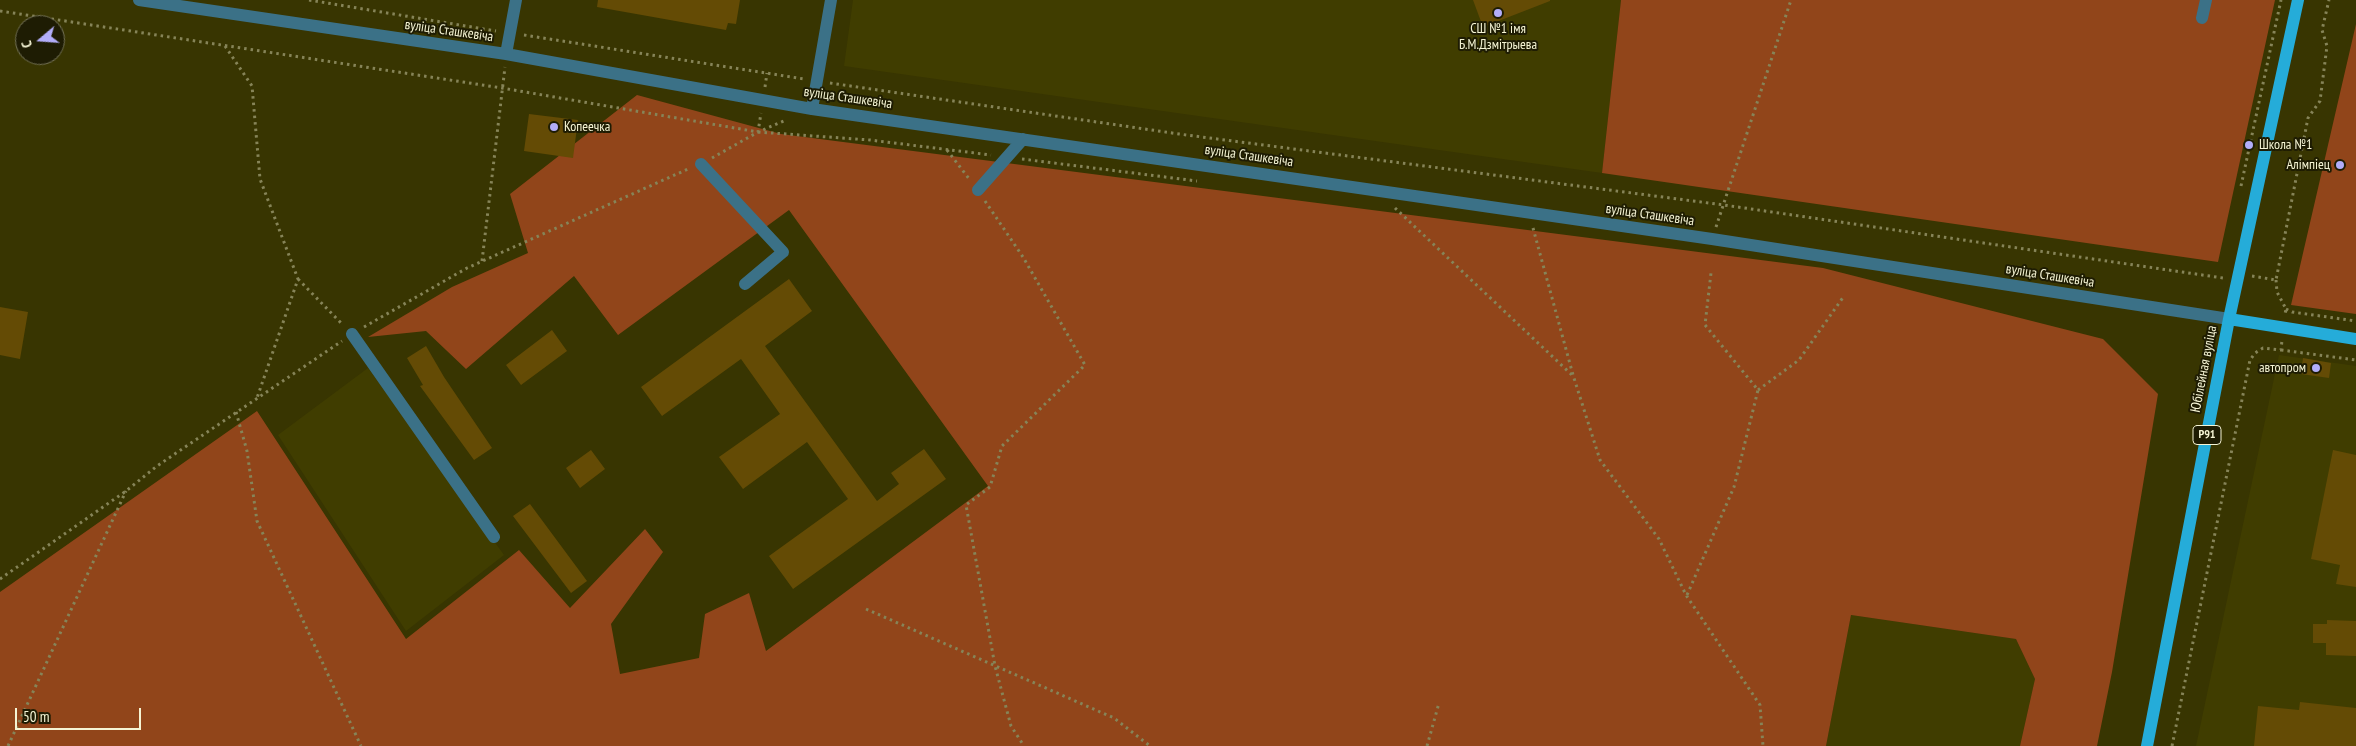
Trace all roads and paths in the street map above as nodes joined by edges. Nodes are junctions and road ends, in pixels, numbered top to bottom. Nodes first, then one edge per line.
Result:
1 (139, 0) edge
2 (309, 0) edge
3 (516, 0) edge
4 (831, 0) edge
5 (1791, 0) edge
6 (2206, 0) edge
7 (2281, 0) edge
8 (2298, 0) edge
9 (2328, 0) edge
10 (0, 10) edge
11 (2202, 18) dead end
12 (510, 33) junction
13 (224, 46) junction
14 (506, 54) junction
15 (767, 73) junction
16 (817, 81) junction
17 (502, 88) junction
18 (763, 100) junction
19 (812, 109) junction
20 (758, 132) junction
21 (1023, 139) junction
22 (947, 150) junction
23 (1007, 157) junction
24 (701, 164) junction
25 (978, 190) junction
26 (2240, 194) dead end
27 (1724, 205) junction
28 (1393, 206) dead end
29 (1532, 224) dead end
30 (1712, 239) junction
31 (482, 261) junction
32 (1711, 273) dead end
33 (2239, 274) junction
34 (298, 279) junction
35 (2276, 280) junction
36 (745, 284) dead end
37 (1844, 296) dead end
38 (2286, 308) junction
39 (2229, 319) junction
40 (2356, 321) edge
41 (2283, 328) junction
42 (352, 334) junction
43 (2356, 339) edge
44 (2281, 350) junction
45 (2356, 360) edge
46 (1573, 376) junction
47 (1758, 390) junction
48 (257, 398) junction
49 (236, 412) junction
50 (126, 491) junction
51 (494, 537) dead end
52 (0, 579) edge
53 (1686, 595) junction
54 (866, 609) dead end
55 (995, 666) junction
56 (1439, 703) dead end
57 (8, 746) edge
58 (361, 746) edge
59 (1024, 746) edge
60 (1150, 746) edge
61 (1427, 746) edge
62 (1763, 746) edge
63 (2147, 746) edge
64 (2172, 746) edge

1 - 14 street, вуліца Сташкевіча
2 - 12 path
3 - 12 street
4 - 16 street
5 - 27 path
6 - 11 street
7 - 26 path
8 - 33 main road, Юбілейная вуліца / Р91
9 - 35 path
10 - 13 path
12 - 14 street
12 - 15 path
13 - 17 path
13 - 34 path
14 - 17 path
14 - 18 street, вуліца Сташкевіча
15 - 16 path
15 - 18 path
16 - 19 street
16 - 27 path
17 - 20 path
17 - 31 path
18 - 19 street, вуліца Сташкевіча
18 - 20 path
19 - 21 street, вуліца Сташкевіча
20 - 22 path
20 - 24 path
21 - 23 street
21 - 30 street, вуліца Сташкевіча
22 - 23 path
22 - 25 path
23 - 25 street
24 - 31 path
24 - 36 street
25 - 55 path
27 - 30 path
27 - 33 path
28 - 46 path
29 - 46 path
30 - 39 street, вуліца Сташкевіча
31 - 42 path
32 - 47 path
33 - 35 path
33 - 39 main road, Юбілейная вуліца / Р91
34 - 42 path
34 - 48 path
35 - 38 path
37 - 47 path
38 - 40 path
38 - 41 path
39 - 41 main road, вуліца Сташкевіча
39 - 63 main road, Юбілейная вуліца / Р91
41 - 43 main road, вуліца Сташкевіча
41 - 44 path
42 - 48 path
42 - 51 street
44 - 45 path
44 - 64 path
46 - 53 path
47 - 53 path
48 - 49 path
49 - 50 path
49 - 58 path
50 - 52 path
50 - 57 path
53 - 62 path
54 - 55 path
55 - 59 path
55 - 60 path
56 - 61 path

